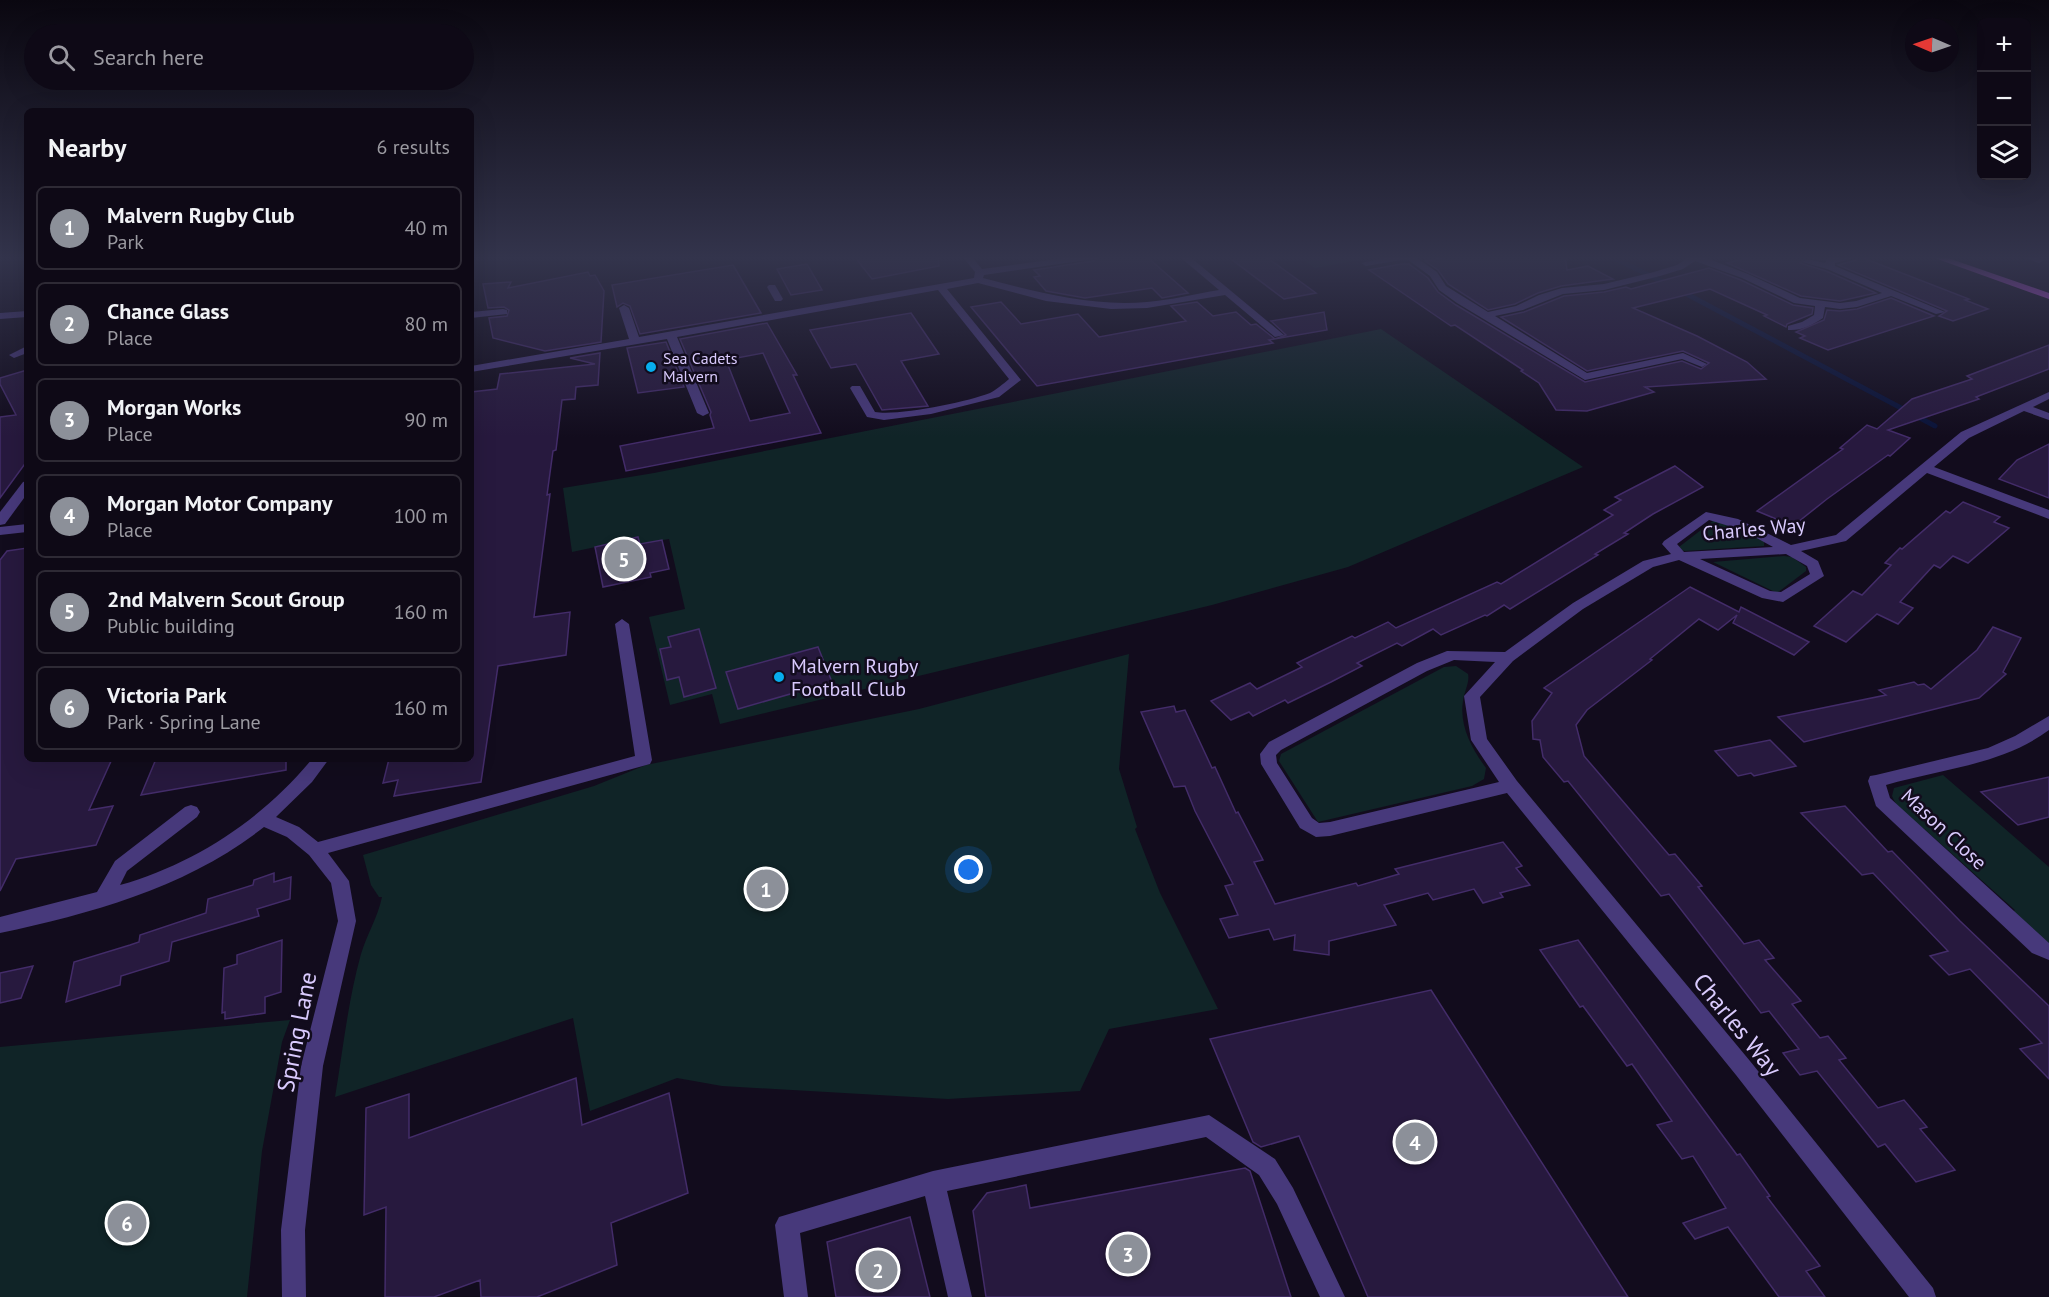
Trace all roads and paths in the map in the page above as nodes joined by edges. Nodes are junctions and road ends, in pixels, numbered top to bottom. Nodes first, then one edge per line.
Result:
1 (627, 317) edge
2 (788, 317) edge
3 (964, 317) edge
4 (1257, 317) edge
5 (1489, 317) edge
6 (1818, 317) edge
7 (1791, 328) dead end
8 (671, 335) junction
9 (1279, 335) dead end
10 (636, 341) junction
11 (1666, 345) dead end
12 (24, 350) edge
13 (14, 355) dead end
14 (1683, 356) junction
15 (1702, 364) dead end
16 (474, 368) edge
17 (1585, 377) junction
18 (1570, 386) dead end
19 (856, 388) dead end
20 (2049, 395) edge
21 (2024, 407) junction
22 (703, 413) dead end
23 (2049, 417) edge
24 (1926, 468) junction
25 (24, 489) edge
26 (2049, 515) edge
27 (0, 520) edge
28 (24, 528) edge
29 (0, 531) edge
30 (1789, 550) junction
31 (1680, 556) junction
32 (622, 624) dead end
33 (1508, 657) junction
34 (2049, 722) edge
35 (319, 762) edge
36 (1511, 786) junction
37 (191, 812) dead end
38 (262, 819) junction
39 (315, 850) junction
40 (104, 897) junction
41 (0, 925) edge
42 (2049, 952) edge
43 (933, 1182) junction
44 (294, 1297) edge
45 (796, 1297) edge
46 (960, 1297) edge
47 (1333, 1297) edge
48 (1924, 1297) edge

1 - 10 street
2 - 8 street
3 - 19 street
4 - 9 street
5 - 17 street
6 - 7 street
8 - 10 street
8 - 22 street
10 - 16 street
11 - 14 street
12 - 13 street
14 - 15 street
14 - 17 street
17 - 18 street
20 - 21 street, Charles Way
21 - 23 street
21 - 24 street, Charles Way
24 - 26 street
24 - 30 street, Charles Way
25 - 27 street
28 - 29 street
30 - 31 street, Charles Way
30 - 31 street
30 - 31 street
31 - 33 street, Charles Way
32 - 39 street
33 - 36 street, Charles Way
33 - 36 street
34 - 42 street, Mason Close
35 - 38 street
36 - 48 street, Charles Way
37 - 40 street
38 - 39 street, Spring Lane
38 - 40 street
39 - 44 street, Spring Lane
40 - 41 street
43 - 45 street
43 - 46 street
43 - 47 street

